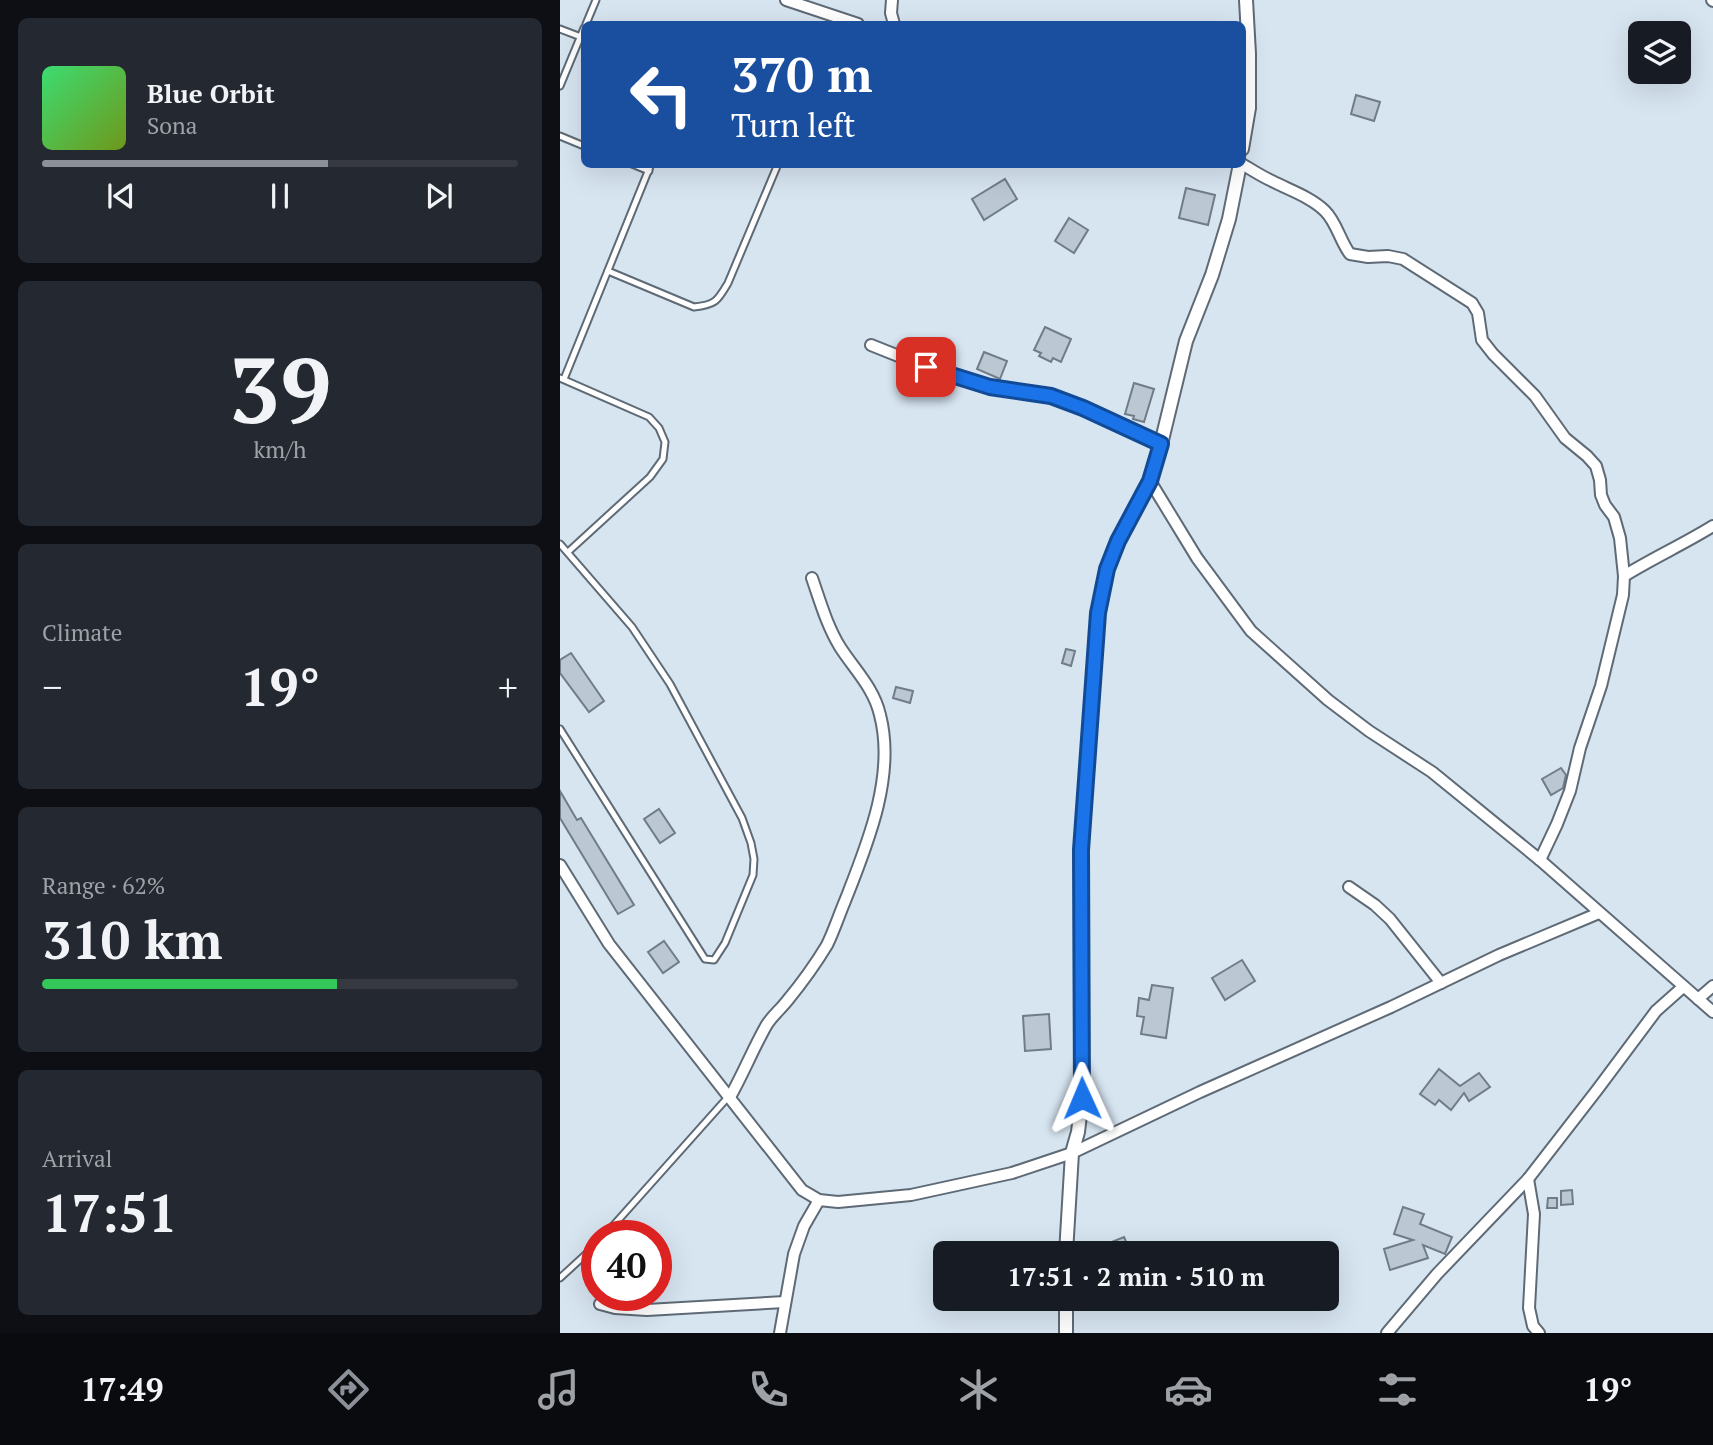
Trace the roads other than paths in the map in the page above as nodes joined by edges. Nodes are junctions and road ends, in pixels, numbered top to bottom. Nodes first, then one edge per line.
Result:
1 (596, 0) edge
2 (786, 0) edge
3 (892, 0) edge
4 (1246, 0) edge
5 (587, 21) edge
6 (849, 21) edge
7 (893, 21) edge
8 (560, 29) edge
9 (581, 37) joint
10 (560, 86) edge
11 (1246, 126) edge
12 (560, 136) edge
13 (581, 144) edge
14 (1246, 167) edge
15 (642, 168) edge
16 (650, 168) edge
17 (776, 168) edge
18 (1240, 168) edge
19 (649, 171) junction
20 (608, 271) junction
21 (871, 345) dead end
22 (562, 378) edge
23 (1161, 444) junction
24 (1150, 481) junction
25 (1713, 526) edge
26 (560, 544) edge
27 (568, 552) junction
28 (1624, 576) junction
29 (812, 578) dead end
30 (560, 729) edge
31 (1540, 860) junction
32 (560, 865) edge
33 (1349, 887) dead end
34 (1599, 913) junction
35 (1441, 983) junction
36 (1713, 986) edge
37 (1682, 987) junction
38 (1698, 999) junction
39 (1713, 1012) edge
40 (729, 1097) junction
41 (1072, 1153) junction
42 (1528, 1179) junction
43 (819, 1200) junction
44 (618, 1220) edge
45 (1067, 1241) edge
46 (581, 1259) edge
47 (560, 1278) edge
48 (785, 1302) junction
49 (672, 1309) edge
50 (1066, 1311) edge
51 (780, 1333) edge
52 (1066, 1333) edge
53 (1387, 1333) edge
54 (1539, 1333) edge

1 - 5 lane
2 - 6 street
3 - 7 street
4 - 11 street
8 - 9 lane
9 - 10 lane
12 - 13 lane
14 - 28 street
15 - 19 lane
16 - 19 lane
17 - 20 lane
18 - 23 street
19 - 20 lane
20 - 22 lane
21 - 23 street
22 - 27 lane
23 - 24 street
24 - 31 street
24 - 41 street
25 - 28 street
26 - 27 lane
27 - 30 lane
28 - 31 street
29 - 40 street
31 - 34 street
32 - 40 street
33 - 35 street
34 - 35 street
34 - 37 street
35 - 41 street
36 - 38 street
37 - 38 street
37 - 42 street
38 - 39 street
40 - 43 street
40 - 44 lane
41 - 43 street
41 - 45 street
42 - 53 street
42 - 54 street
43 - 48 street
46 - 47 lane
48 - 49 street
48 - 51 street
50 - 52 street

